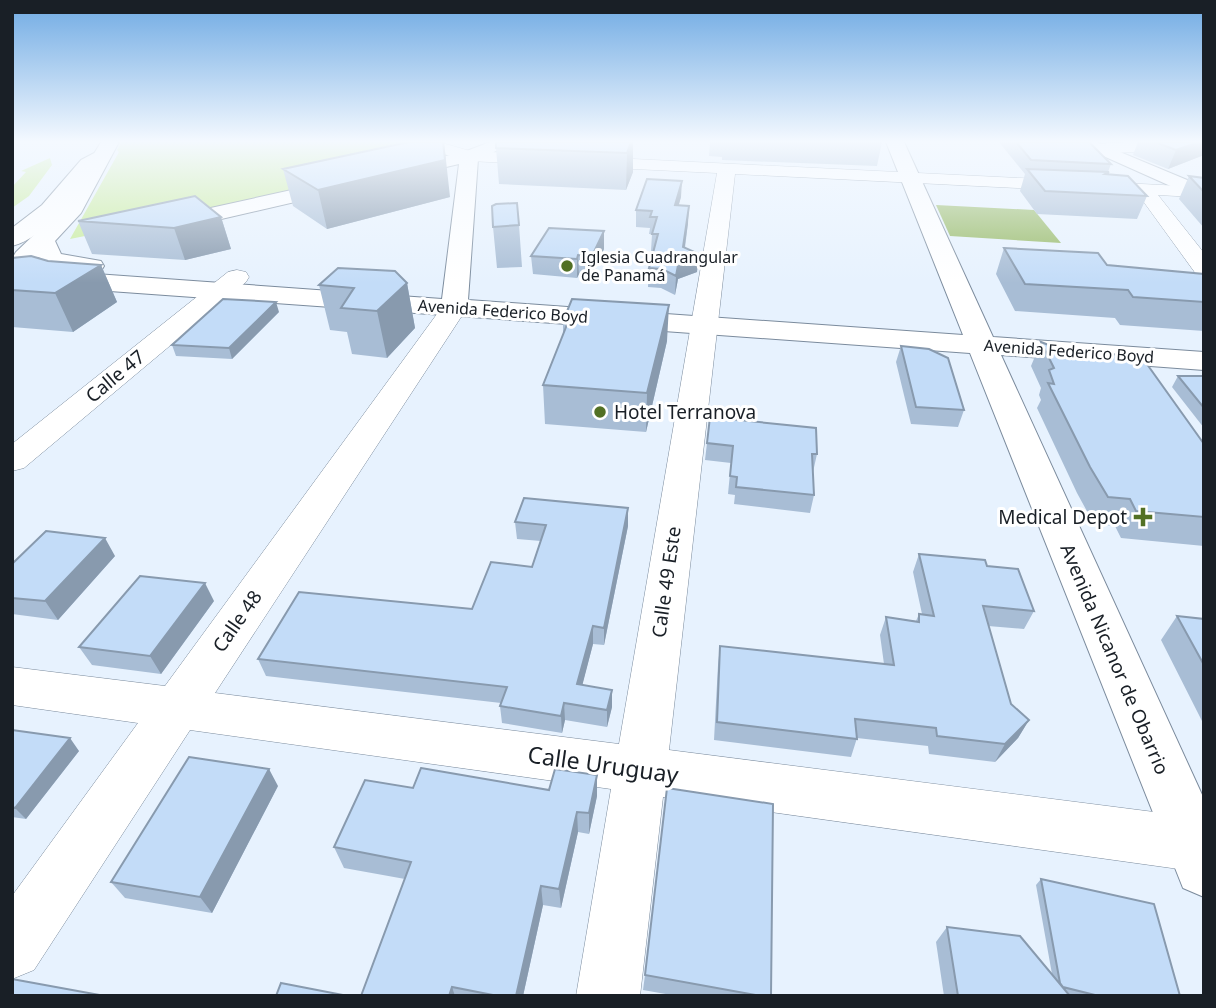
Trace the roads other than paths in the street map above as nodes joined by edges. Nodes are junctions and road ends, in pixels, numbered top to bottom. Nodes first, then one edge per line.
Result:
1 (67, 189) edge
2 (81, 189) edge
3 (324, 189) edge
4 (466, 189) edge
5 (724, 189) edge
6 (916, 189) edge
7 (1144, 189) edge
8 (1155, 189) edge
9 (1199, 193) edge
10 (148, 229) edge
11 (81, 244) edge
12 (22, 256) edge
13 (1204, 269) edge
14 (227, 284) junction
15 (455, 300) junction
16 (706, 317) junction
17 (977, 337) junction
18 (1204, 345) edge
19 (1204, 361) edge
20 (12, 461) edge
21 (12, 686) edge
22 (177, 708) junction
23 (639, 770) junction
24 (1199, 855) edge
25 (12, 948) edge
26 (607, 996) edge

1 - 12 main road
2 - 12 main road
3 - 10 main road
4 - 15 main road
5 - 16 street, Calle 49 Este
6 - 17 main road, Avenida Nicanor de Obarrio
7 - 13 street
8 - 9 street
11 - 12 main road
12 - 14 main road, Avenida Federico Boyd
12 - 14 main road, Avenida Federico Boyd
14 - 15 main road, Avenida Federico Boyd
14 - 20 street, Calle 47
15 - 16 main road, Avenida Federico Boyd
15 - 22 street, Calle 48
16 - 17 main road, Avenida Federico Boyd
16 - 23 street, Calle 49 Este
17 - 18 main road, Avenida Federico Boyd
17 - 19 main road, Avenida Federico Boyd
17 - 24 main road, Avenida Nicanor de Obarrio
21 - 22 street, Calle Uruguay
22 - 23 street, Calle Uruguay
22 - 25 street, Calle 48
23 - 24 street, Calle Uruguay
23 - 26 street, Calle 49 Este

